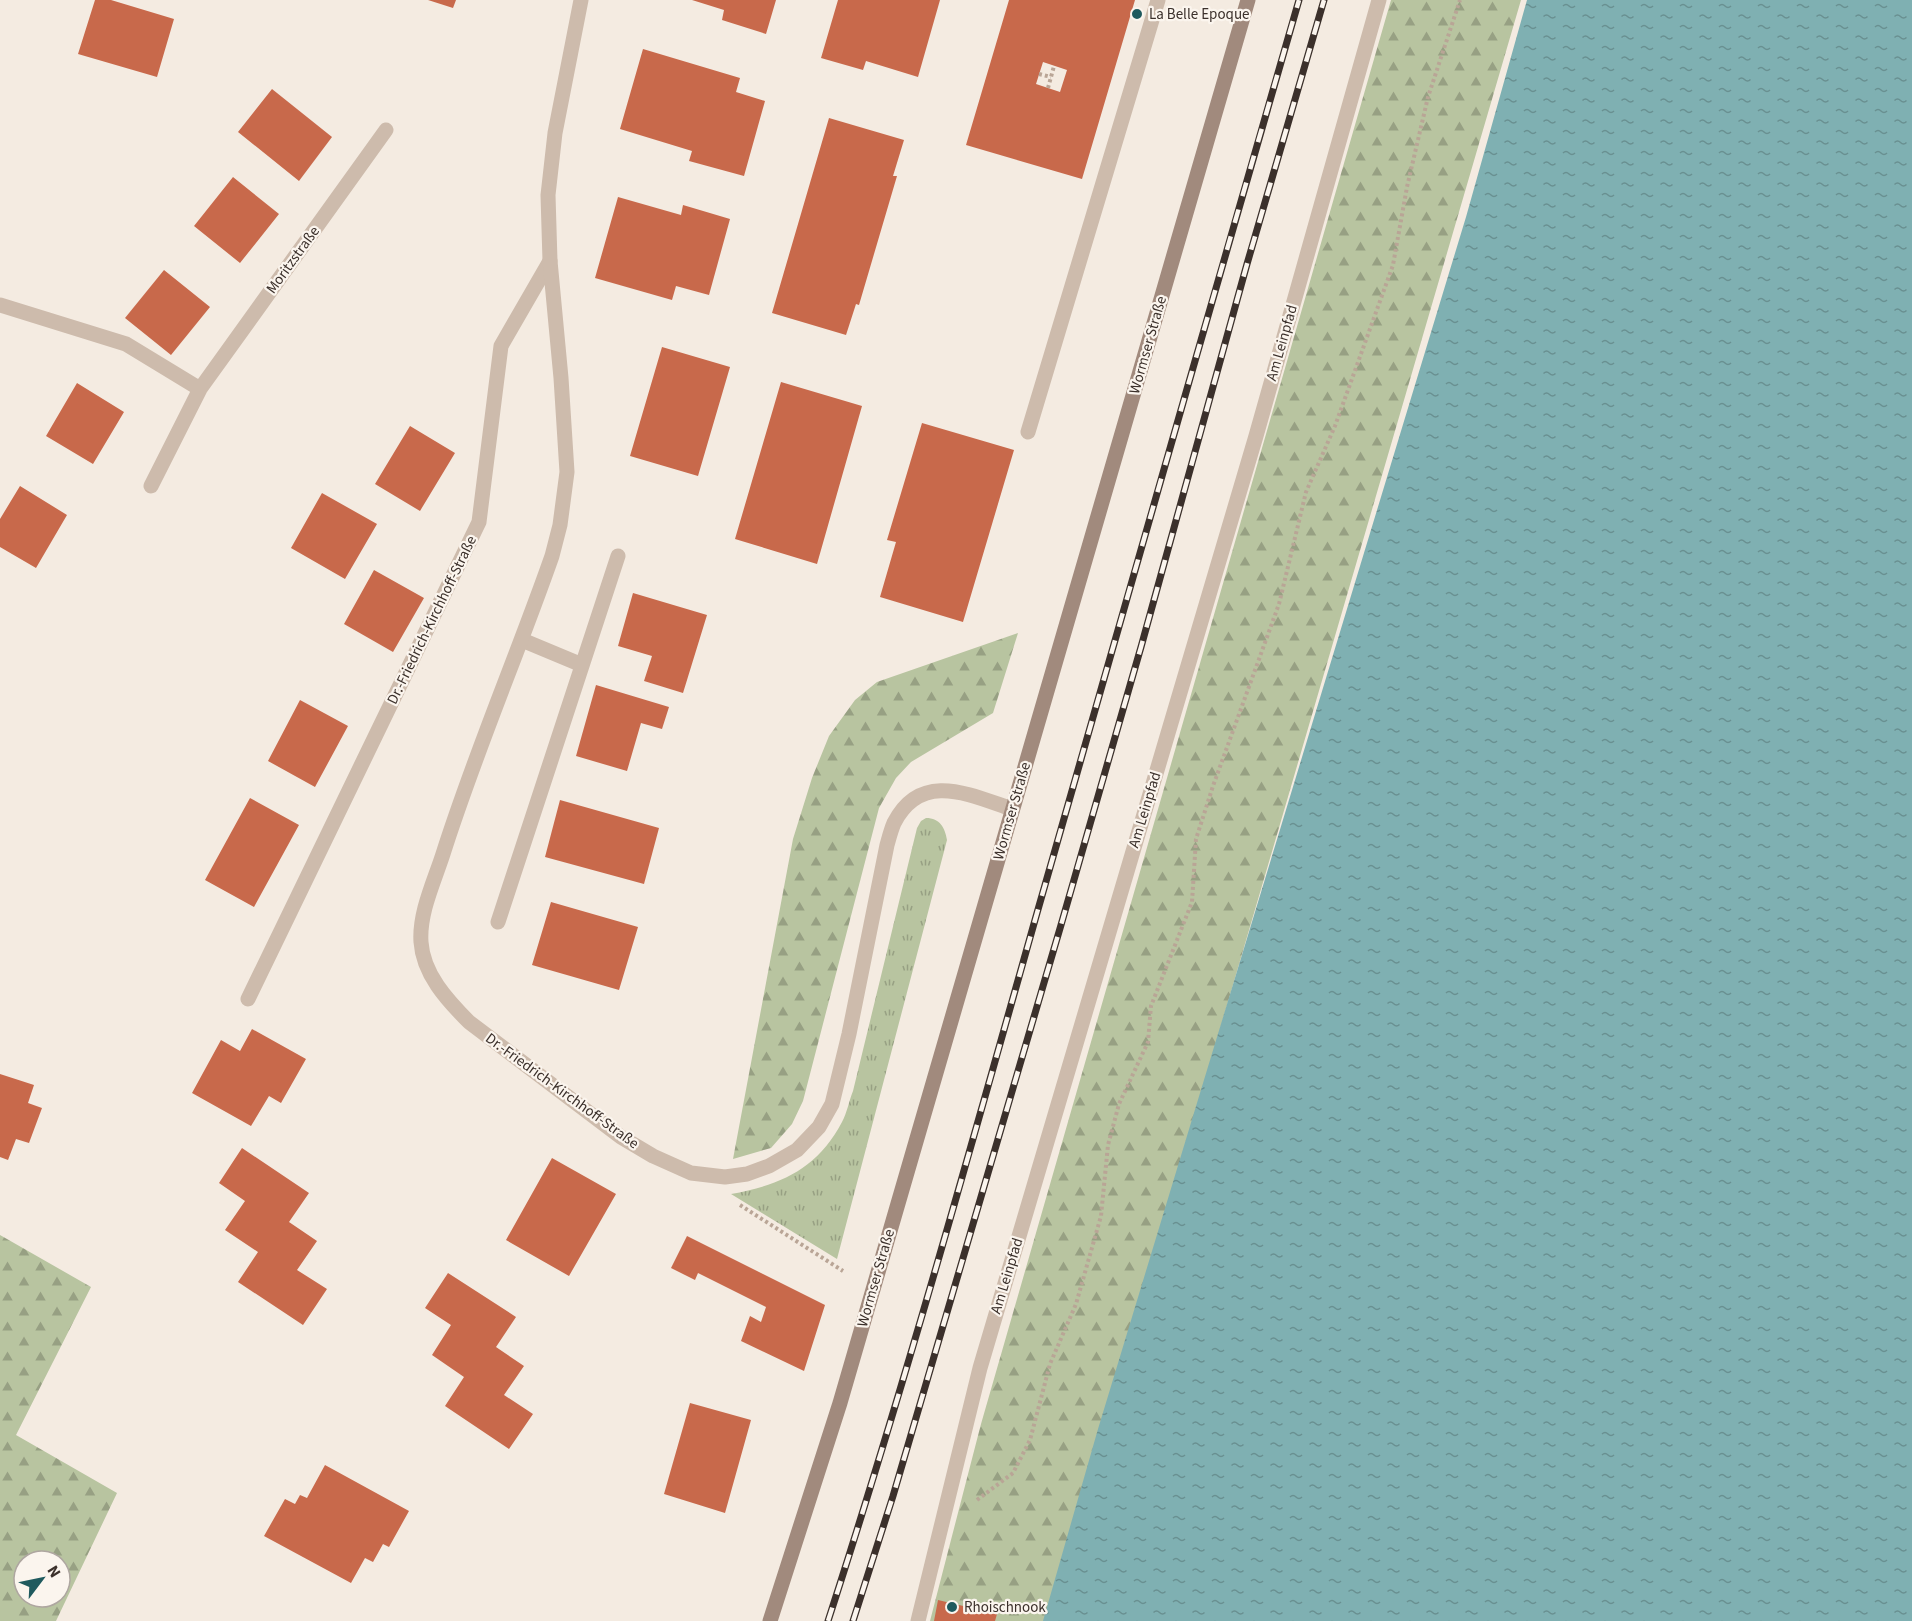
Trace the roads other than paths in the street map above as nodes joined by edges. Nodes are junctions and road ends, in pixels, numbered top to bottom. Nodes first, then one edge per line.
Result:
1 (581, 0) edge
2 (1158, 0) edge
3 (1248, 0) edge
4 (1379, 0) edge
5 (386, 130) dead end
6 (550, 261) junction
7 (0, 305) edge
8 (200, 389) junction
9 (1028, 432) dead end
10 (151, 486) dead end
11 (618, 556) dead end
12 (522, 640) junction
13 (582, 665) junction
14 (1012, 809) junction
15 (498, 922) dead end
16 (248, 999) dead end
17 (770, 1621) edge
18 (918, 1621) edge

1 - 6 street, Dr.-Friedrich-Kirchhoff-Straße
2 - 9 street
3 - 14 main road, Wormser Straße
4 - 18 street, Am Leinpfad
5 - 8 street, Moritzstraße
6 - 12 street, Dr.-Friedrich-Kirchhoff-Straße
6 - 16 street, Dr.-Friedrich-Kirchhoff-Straße
7 - 8 street
8 - 10 street, Moritzstraße
11 - 13 street
12 - 13 street
12 - 14 street, Dr.-Friedrich-Kirchhoff-Straße
13 - 15 street
14 - 17 main road, Wormser Straße

